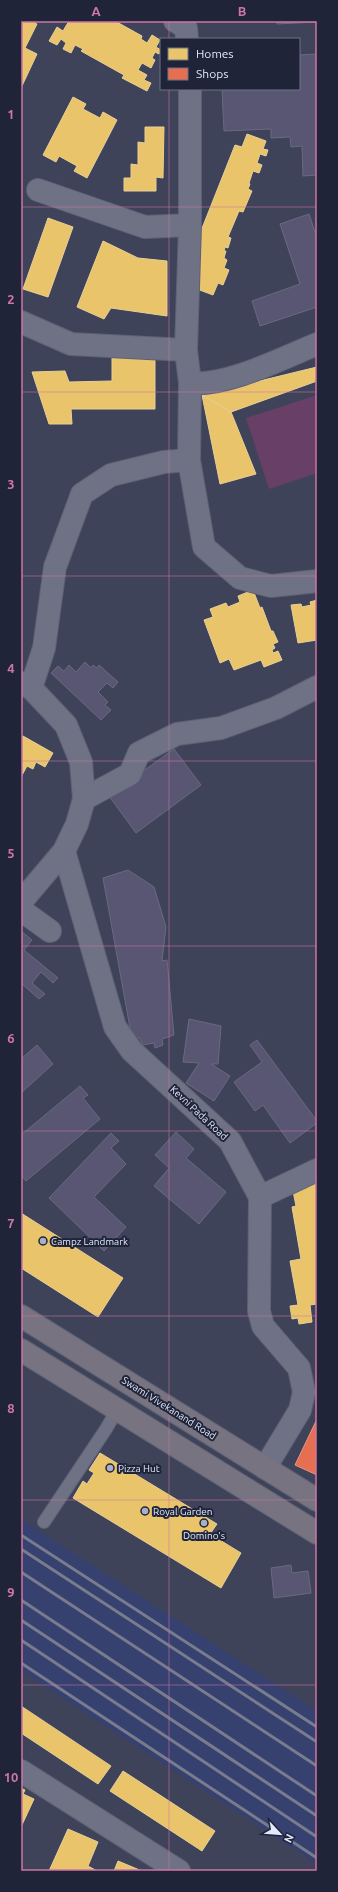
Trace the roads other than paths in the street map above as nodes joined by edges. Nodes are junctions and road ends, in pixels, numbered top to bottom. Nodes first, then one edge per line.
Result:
1 (175, 21) edge
2 (187, 38) edge
3 (190, 90) edge
4 (38, 190) dead end
5 (190, 225) junction
6 (21, 322) edge
7 (317, 344) edge
8 (186, 350) junction
9 (190, 383) junction
10 (189, 460) junction
11 (317, 581) edge
12 (26, 686) edge
13 (317, 687) edge
14 (84, 799) junction
15 (64, 851) junction
16 (21, 902) edge
17 (21, 910) edge
18 (50, 931) dead end
19 (317, 1170) edge
20 (260, 1197) junction
21 (21, 1316) edge
22 (21, 1350) edge
23 (117, 1410) junction
24 (265, 1468) junction
25 (288, 1483) junction
26 (317, 1500) edge
27 (278, 1508) junction
28 (44, 1522) dead end
29 (317, 1533) edge
30 (21, 1771) edge
31 (179, 1871) edge

1 - 2 street
3 - 5 street
4 - 5 street
5 - 8 street
6 - 8 street
7 - 9 street
8 - 9 street
9 - 10 street
10 - 11 street
10 - 12 street
12 - 14 street
13 - 14 street
14 - 15 street
15 - 16 street
15 - 20 street, Kevni Pada Road
17 - 18 street
19 - 20 street
20 - 24 street, Kevni Pada Road
21 - 24 main road, Swami Vivekanand Road
22 - 23 main road
23 - 27 main road
23 - 28 lane
24 - 25 main road, Swami Vivekanand Road
25 - 26 main road, Swami Vivekanand Road
25 - 27 main road
27 - 29 main road
30 - 31 street

